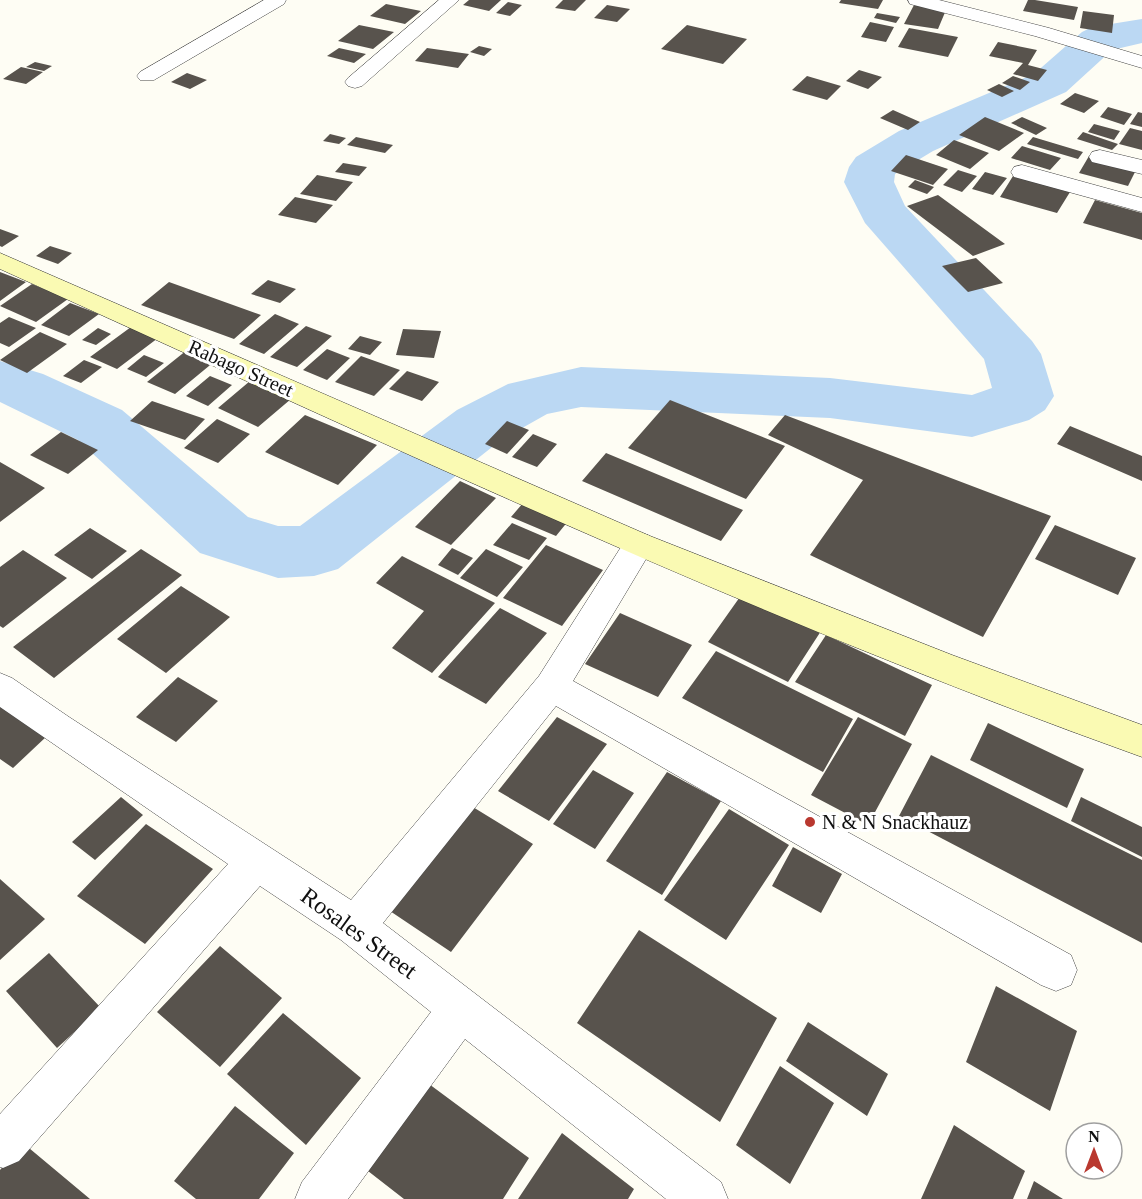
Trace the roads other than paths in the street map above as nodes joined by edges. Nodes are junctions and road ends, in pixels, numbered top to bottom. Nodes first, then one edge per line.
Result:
1 (277, 0) edge
2 (450, 0) edge
3 (917, 0) edge
4 (1133, 60) edge
5 (147, 76) dead end
6 (355, 82) dead end
7 (1100, 157) dead end
8 (1142, 167) edge
9 (1022, 172) dead end
10 (1142, 205) edge
11 (0, 260) edge
12 (639, 544) junction
13 (551, 687) junction
14 (0, 688) edge
15 (1142, 741) edge
16 (257, 861) junction
17 (355, 926) junction
18 (1056, 970) dead end
19 (460, 1008) junction
20 (3, 1145) dead end
21 (694, 1196) edge
22 (319, 1199) edge

1 - 5 street
2 - 6 street
3 - 4 street
7 - 8 street
9 - 10 street
11 - 12 street, Rabago Street
12 - 13 street
12 - 15 street, Rabago Street
13 - 17 street
13 - 18 street
14 - 16 street, Rosales Street
16 - 17 street, Rosales Street
16 - 20 street
17 - 19 street, Rosales Street
19 - 21 street, Rosales Street
19 - 22 street

